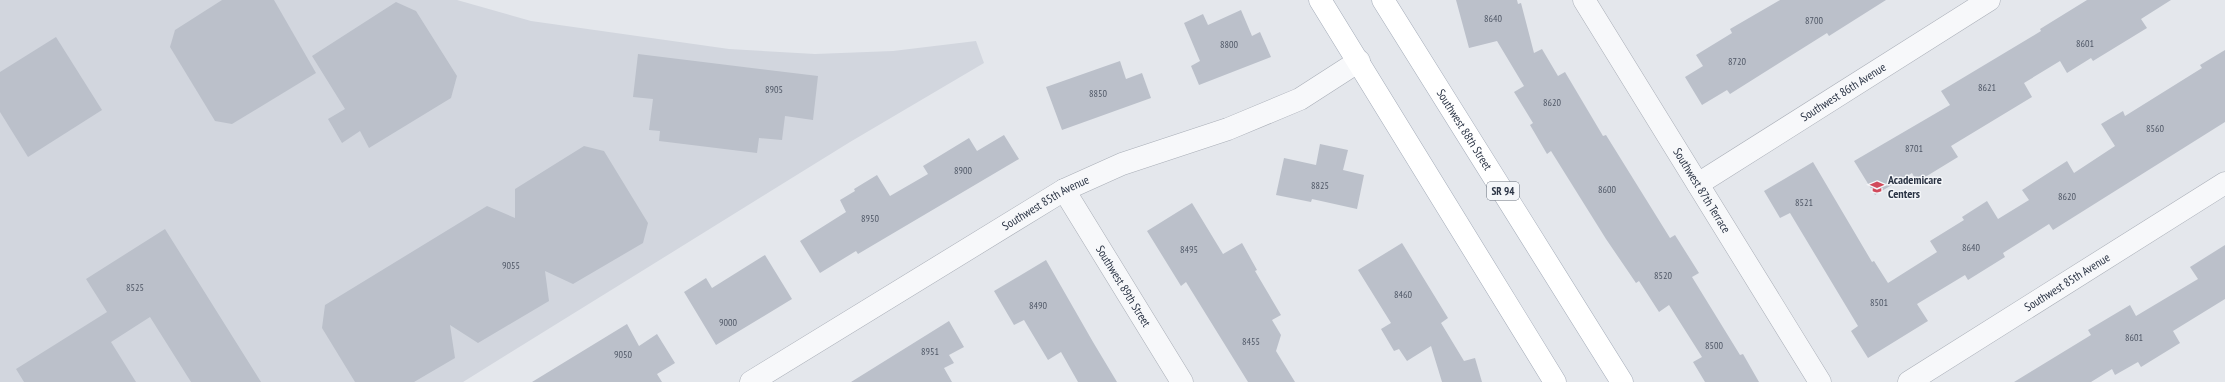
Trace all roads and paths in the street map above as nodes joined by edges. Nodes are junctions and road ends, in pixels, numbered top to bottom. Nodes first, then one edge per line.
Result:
1 (1320, 0) edge
2 (1383, 0) edge
3 (1584, 0) edge
4 (1989, 0) edge
5 (1359, 61) junction
6 (2225, 182) edge
7 (1698, 184) junction
8 (1064, 190) junction
9 (751, 382) edge
10 (1182, 382) edge
11 (1555, 382) edge
12 (1622, 382) edge
13 (1820, 382) edge
14 (1909, 382) edge

1 - 5 main road
2 - 12 main road, Southwest 88th Street / SR 94
3 - 7 street, Southwest 87th Terrace
4 - 7 street, Southwest 86th Avenue
5 - 8 street, Southwest 85th Avenue
5 - 11 main road
6 - 14 street, Southwest 85th Avenue
7 - 13 street, Southwest 87th Terrace
8 - 9 street, Southwest 85th Avenue
8 - 10 street, Southwest 89th Street

